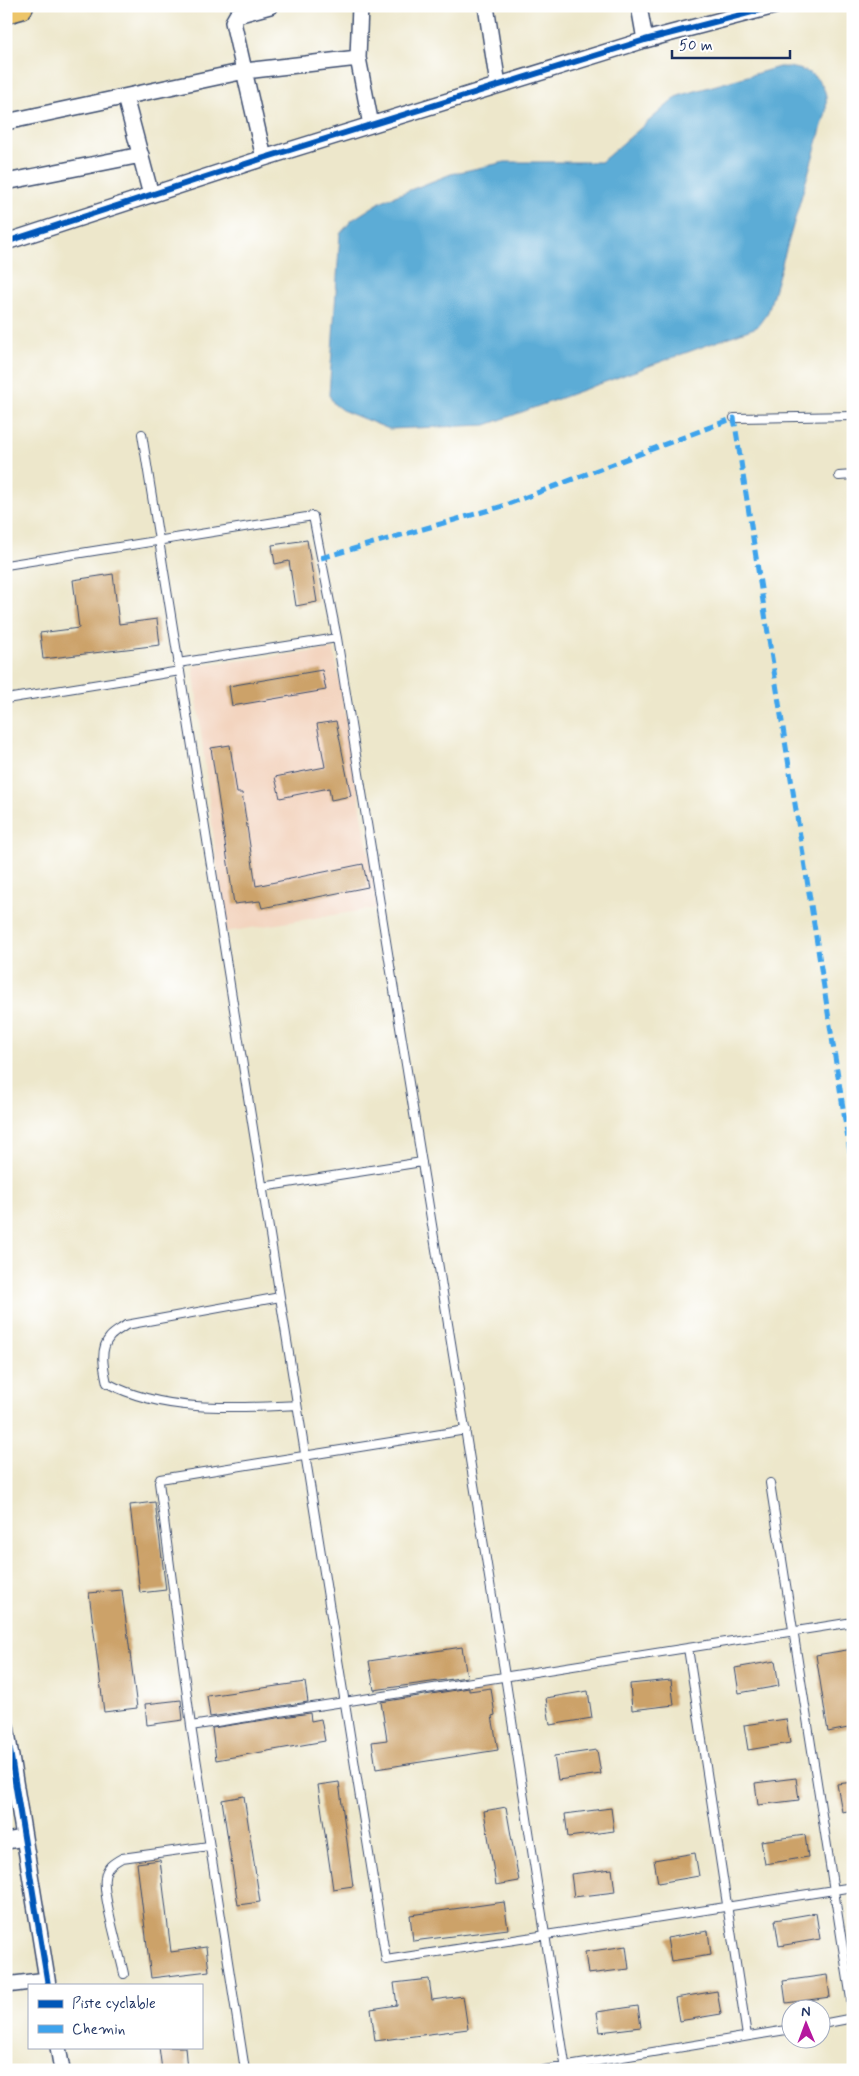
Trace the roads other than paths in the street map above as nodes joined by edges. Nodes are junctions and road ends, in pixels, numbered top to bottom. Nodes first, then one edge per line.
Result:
1 (20, 6) edge
2 (270, 6) edge
3 (360, 6) edge
4 (486, 6) edge
5 (639, 6) edge
6 (775, 6) edge
7 (6, 10) edge
8 (645, 40) junction
9 (358, 58) junction
10 (245, 71) junction
11 (498, 85) junction
12 (125, 97) junction
13 (6, 122) edge
14 (371, 125) junction
15 (141, 154) junction
16 (264, 158) junction
17 (6, 182) edge
18 (151, 194) junction
19 (6, 242) edge
20 (853, 416) edge
21 (734, 418) dead end
22 (142, 434) dead end
23 (853, 475) edge
24 (839, 476) dead end
25 (159, 540) junction
26 (6, 565) edge
27 (337, 638) junction
28 (178, 663) junction
29 (180, 672) junction
30 (6, 699) edge
31 (422, 1162) junction
32 (262, 1187) junction
33 (280, 1297) junction
34 (297, 1405) junction
35 (466, 1430) junction
36 (306, 1457) junction
37 (770, 1483) dead end
38 (853, 1622) edge
39 (794, 1631) junction
40 (688, 1648) junction
41 (505, 1676) junction
42 (345, 1702) junction
43 (6, 1726) edge
44 (191, 1726) junction
45 (24, 1838) junction
46 (6, 1841) edge
47 (209, 1846) junction
48 (853, 1887) edge
49 (834, 1890) junction
50 (728, 1907) junction
51 (545, 1935) junction
52 (124, 1974) dead end
53 (48, 1982) edge
54 (6, 1985) edge
55 (853, 2012) edge
56 (853, 2018) edge
57 (832, 2022) edge
58 (782, 2030) edge
59 (747, 2036) junction
60 (58, 2048) edge
61 (566, 2068) edge
62 (62, 2070) edge
63 (245, 2070) edge
64 (544, 2070) edge

1 - 7 highway
2 - 10 street
3 - 9 street
4 - 11 street
5 - 8 street
6 - 8 street
8 - 11 street
9 - 10 street
9 - 14 street
10 - 12 street
10 - 16 street
11 - 14 street
12 - 13 street
12 - 15 street
14 - 16 street
15 - 17 street
15 - 18 street
16 - 18 street
18 - 19 street
20 - 21 lane
22 - 25 lane
23 - 24 lane
25 - 26 lane
25 - 27 lane
25 - 28 lane
27 - 28 lane
27 - 31 lane
28 - 29 lane
29 - 30 lane
29 - 32 lane
31 - 32 lane
31 - 35 lane
32 - 33 lane
33 - 34 lane
33 - 34 lane
34 - 36 lane
35 - 36 lane
35 - 41 lane
36 - 42 lane
36 - 44 lane
37 - 39 lane
38 - 39 lane
39 - 40 lane
39 - 49 lane
40 - 41 lane
40 - 50 lane
41 - 42 lane
41 - 51 lane
42 - 44 lane
42 - 51 lane
43 - 45 street
44 - 47 lane
45 - 46 street
45 - 53 street
47 - 52 lane
47 - 63 lane
48 - 49 lane
49 - 50 lane
49 - 55 lane
50 - 51 lane
50 - 59 lane
51 - 61 lane
53 - 54 street
56 - 57 lane
58 - 59 lane
59 - 61 lane
60 - 62 street
61 - 64 lane

